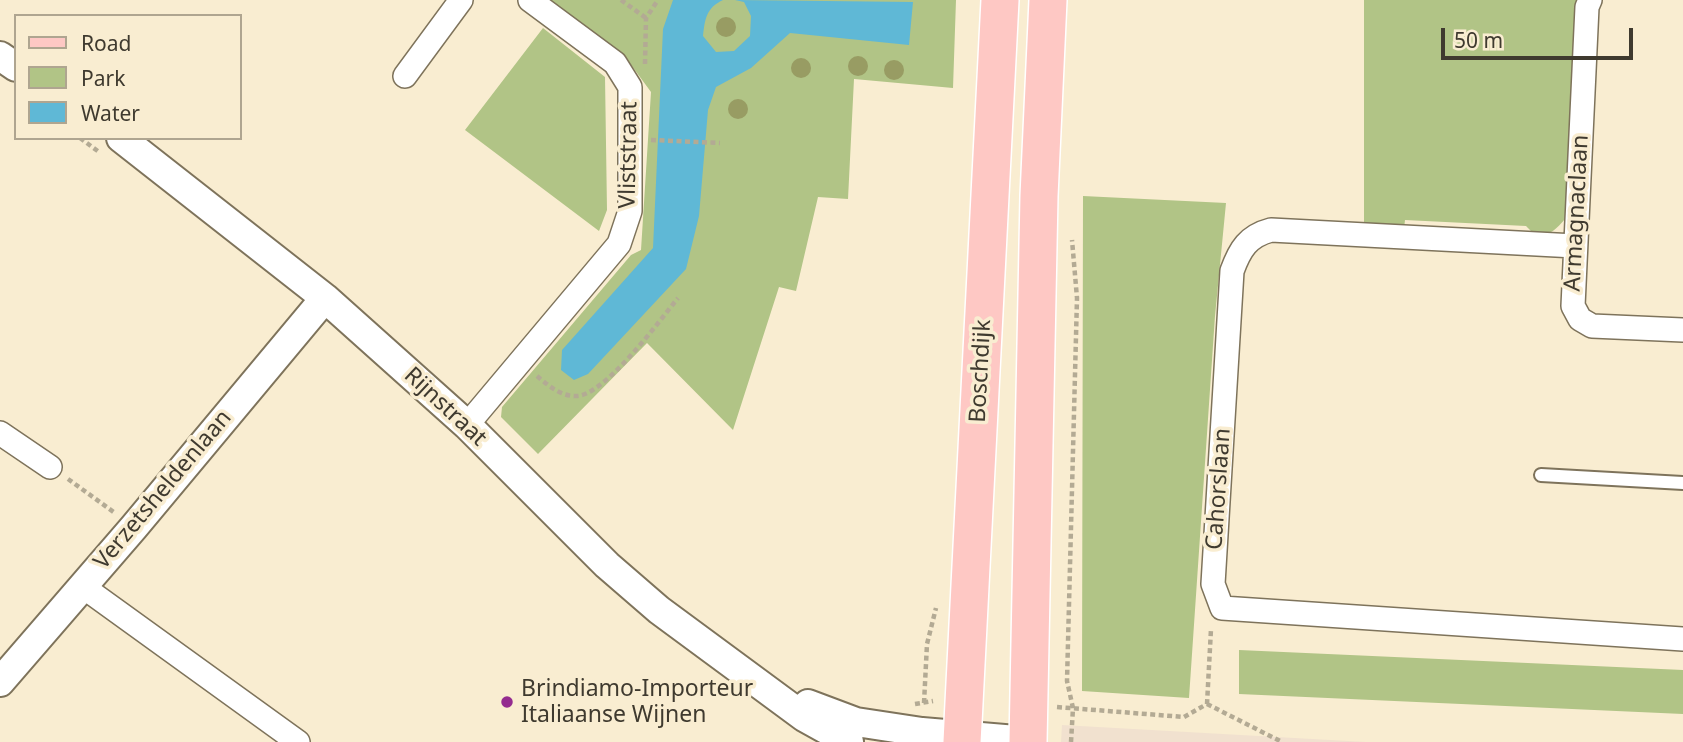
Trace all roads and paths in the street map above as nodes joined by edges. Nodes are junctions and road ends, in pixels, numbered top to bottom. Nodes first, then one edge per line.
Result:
1 (461, 0) edge
2 (530, 0) edge
3 (621, 0) edge
4 (1000, 0) edge
5 (1048, 0) edge
6 (1590, 0) edge
7 (646, 18) dead end
8 (405, 76) dead end
9 (124, 140) edge
10 (645, 140) dead end
11 (720, 143) dead end
12 (1071, 233) dead end
13 (1575, 246) junction
14 (325, 298) junction
15 (678, 298) dead end
16 (1683, 330) edge
17 (521, 362) junction
18 (467, 425) junction
19 (0, 433) edge
20 (50, 467) joint
21 (1541, 475) dead end
22 (1683, 483) edge
23 (134, 527) junction
24 (82, 586) junction
25 (1222, 608) junction
26 (1683, 639) edge
27 (0, 682) edge
28 (759, 686) junction
29 (1207, 704) junction
30 (1073, 708) junction
31 (962, 739) edge
32 (298, 742) edge
33 (849, 742) edge
34 (1034, 742) edge
35 (1071, 742) edge
36 (1282, 742) edge

1 - 8 street
2 - 17 street, Vliststraat
3 - 7 path
4 - 31 main road, Boschdijk
5 - 34 main road
6 - 13 street, Armagnaclaan
9 - 14 street, Rijnstraat
10 - 11 path
12 - 30 path
13 - 16 street, Armagnaclaan
13 - 25 street, Cahorslaan
14 - 18 street, Rijnstraat
14 - 23 street, Verzetsheldenlaan
15 - 17 path
17 - 18 street, Vliststraat
18 - 28 street, Rijnstraat
19 - 20 street
20 - 23 path
21 - 22 lane
23 - 24 street, Verzetsheldenlaan
24 - 27 street, Verzetsheldenlaan
24 - 32 street
25 - 26 street
25 - 29 path
28 - 31 street, Rijnstraat
28 - 33 street, Rijnstraat
29 - 30 path
29 - 36 path
30 - 35 path
31 - 34 street, Rijnstraat

